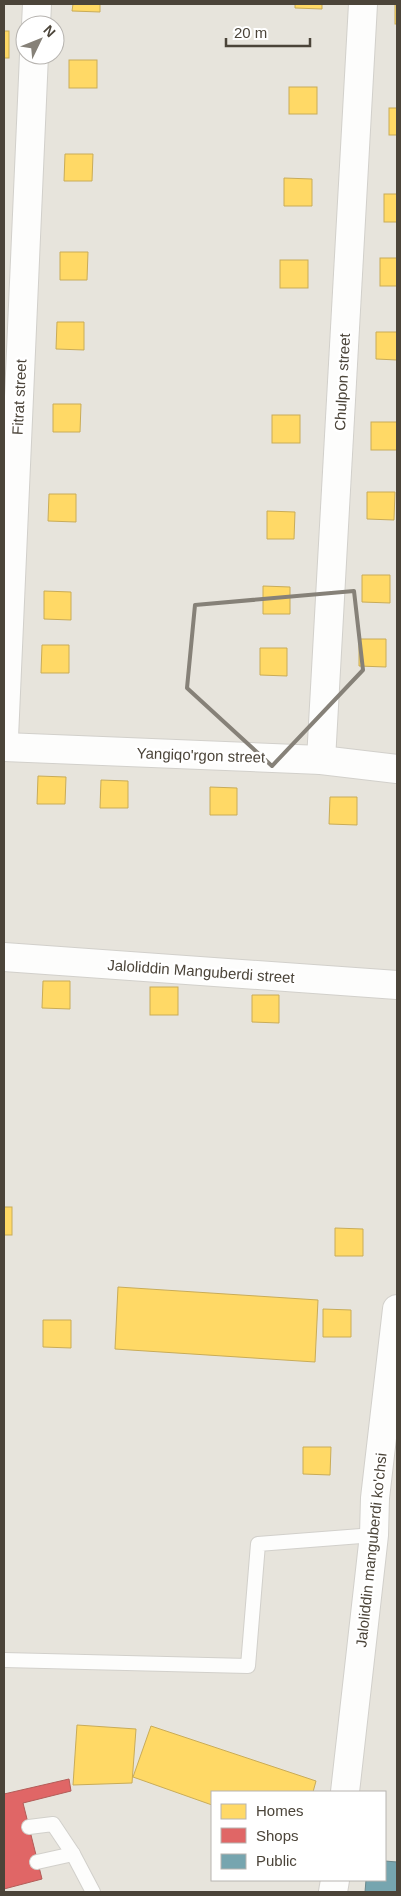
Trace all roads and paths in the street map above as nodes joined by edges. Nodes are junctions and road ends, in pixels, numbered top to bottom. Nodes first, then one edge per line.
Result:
1 (363, 4) edge
2 (34, 65) edge
3 (4, 738) edge
4 (4, 747) edge
5 (321, 760) junction
6 (397, 769) edge
7 (4, 957) edge
8 (397, 985) edge
9 (397, 1308) edge
10 (386, 1499) edge
11 (374, 1535) junction
12 (4, 1660) edge
13 (345, 1791) edge
14 (29, 1828) dead end
15 (73, 1854) junction
16 (37, 1862) dead end
17 (93, 1892) edge

1 - 5 street, Chulpon street
2 - 3 street, Fitrat street
4 - 5 street, Yangiqo'rgon street
5 - 6 street, Yangiqo'rgon street
7 - 8 street, Jaloliddin Manguberdi street
9 - 10 street, Jaloliddin manguberdi ko'chsi
10 - 11 street, Jaloliddin manguberdi ko'chsi
11 - 12 lane
11 - 13 street, Jaloliddin manguberdi ko'chsi
14 - 15 lane
15 - 16 lane
15 - 17 lane

